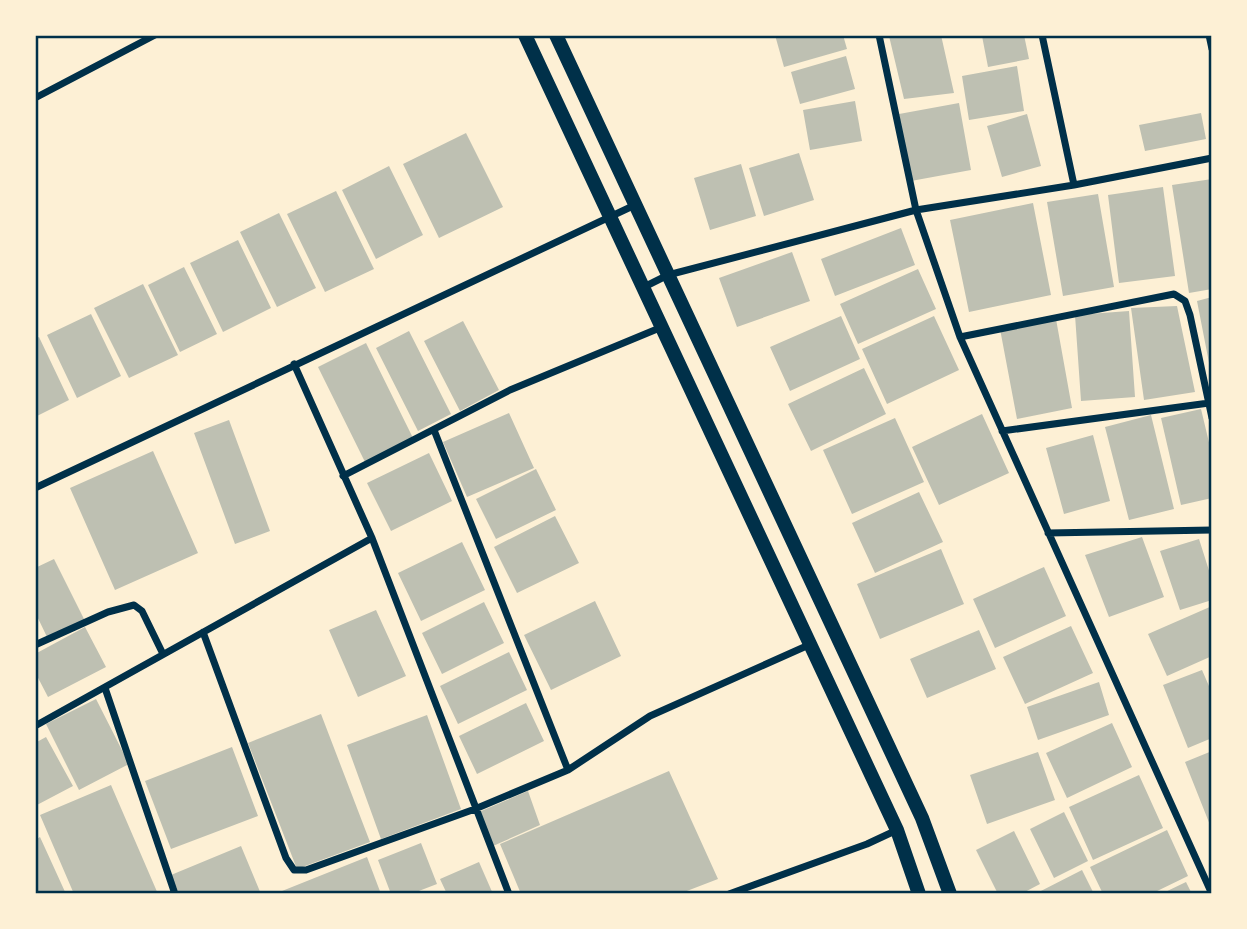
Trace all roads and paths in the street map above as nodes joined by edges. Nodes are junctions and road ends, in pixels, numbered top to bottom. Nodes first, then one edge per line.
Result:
1 (155, 35) edge
2 (525, 35) edge
3 (555, 35) edge
4 (879, 35) edge
5 (1041, 35) edge
6 (1209, 35) edge
7 (1212, 49) edge
8 (35, 98) edge
9 (1212, 158) edge
10 (1074, 185) junction
11 (635, 205) junction
12 (916, 210) junction
13 (610, 216) junction
14 (668, 275) junction
15 (644, 287) junction
16 (662, 327) junction
17 (960, 337) junction
18 (295, 364) junction
19 (1209, 403) junction
20 (1212, 418) edge
21 (434, 430) junction
22 (1002, 431) junction
23 (344, 476) junction
24 (35, 488) edge
25 (1212, 530) edge
26 (1048, 533) junction
27 (372, 538) junction
28 (202, 632) junction
29 (811, 644) junction
30 (35, 646) edge
31 (163, 654) junction
32 (106, 688) junction
33 (35, 726) edge
34 (568, 770) junction
35 (475, 809) junction
36 (897, 830) junction
37 (175, 894) edge
38 (509, 894) edge
39 (729, 894) edge
40 (919, 894) edge
41 (950, 894) edge
42 (1212, 894) edge

1 - 8 street
2 - 13 main road
3 - 11 main road
4 - 12 street
5 - 10 street
6 - 7 street
9 - 10 street
10 - 12 street
11 - 13 street
11 - 14 main road
12 - 14 street
12 - 17 street
13 - 15 main road
13 - 18 street
14 - 15 street
14 - 41 main road
15 - 16 main road
16 - 21 street
16 - 29 main road
17 - 19 street
17 - 22 street
18 - 23 street
18 - 24 street
19 - 20 street
19 - 22 street
21 - 23 street
21 - 34 street
22 - 26 street
23 - 27 street
25 - 26 street
26 - 42 street
27 - 28 street
27 - 35 street
28 - 31 street
28 - 35 street
29 - 34 street
29 - 36 main road
30 - 31 street
31 - 32 street
32 - 33 street
32 - 37 street
34 - 35 street
35 - 38 street
36 - 39 street
36 - 40 main road

